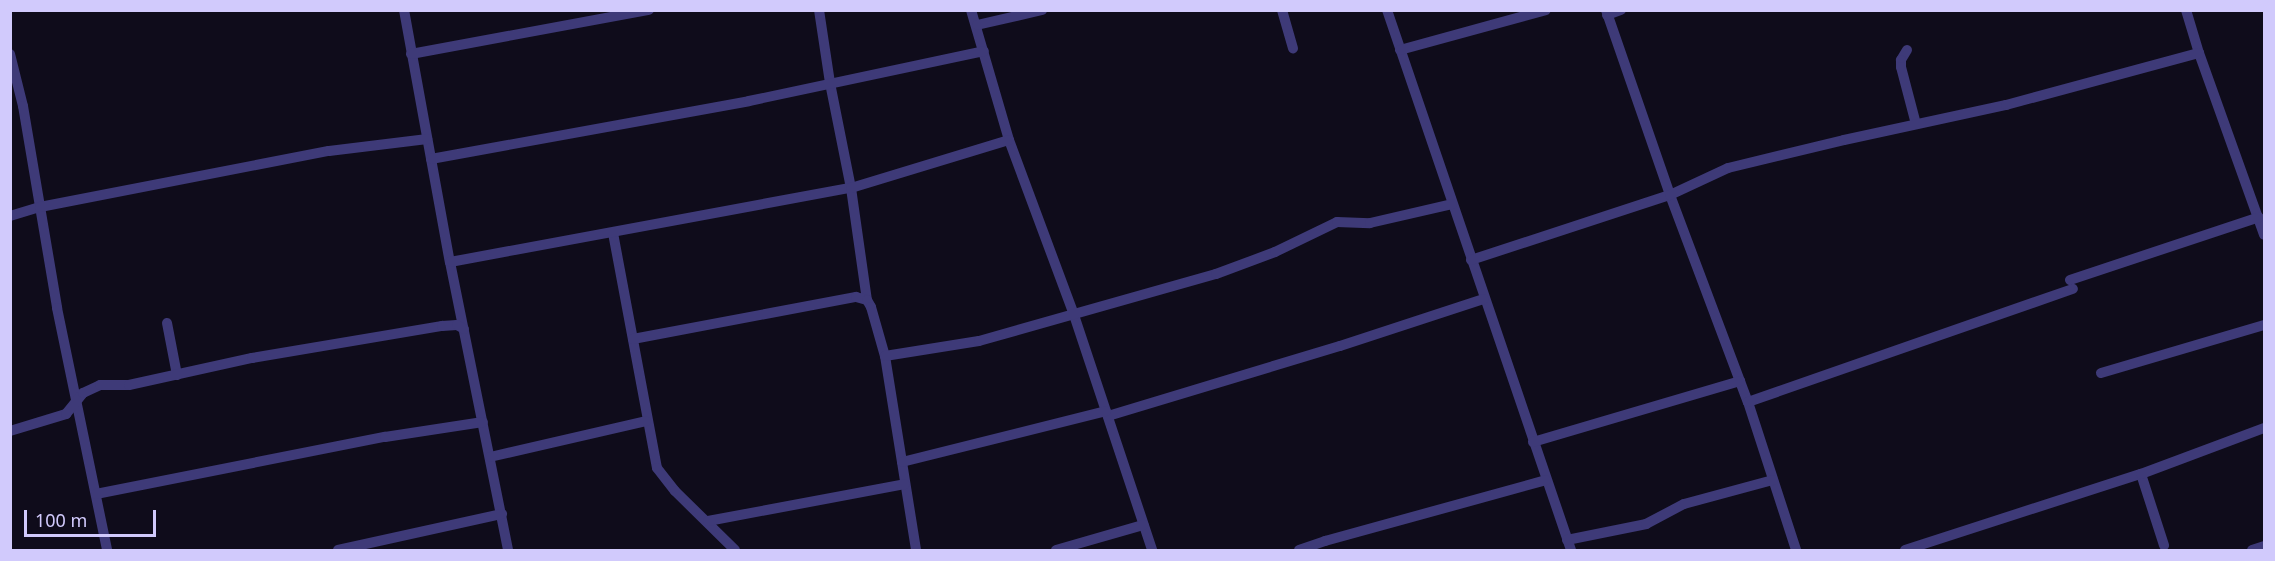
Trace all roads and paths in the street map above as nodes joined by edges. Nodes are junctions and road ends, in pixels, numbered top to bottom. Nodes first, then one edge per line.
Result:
1 (404, 10) edge
2 (649, 10) edge
3 (819, 10) edge
4 (971, 10) edge
5 (1042, 10) edge
6 (1282, 10) edge
7 (1387, 10) edge
8 (1546, 10) edge
9 (1621, 10) edge
10 (2186, 10) edge
11 (1607, 13) edge
12 (977, 25) junction
13 (1293, 48) dead end
14 (1400, 50) junction
15 (1907, 50) dead end
16 (984, 51) junction
17 (2199, 53) junction
18 (10, 54) edge
19 (411, 54) junction
20 (830, 82) junction
21 (1916, 124) junction
22 (427, 139) junction
23 (1010, 140) junction
24 (431, 159) junction
25 (851, 188) junction
26 (1670, 195) junction
27 (1452, 204) junction
28 (40, 207) junction
29 (10, 216) edge
30 (2259, 218) junction
31 (613, 233) junction
32 (2265, 235) edge
33 (1471, 260) junction
34 (450, 262) junction
35 (1484, 299) junction
36 (867, 300) junction
37 (1074, 315) junction
38 (167, 323) dead end
39 (2265, 325) edge
40 (464, 329) junction
41 (633, 339) junction
42 (885, 356) junction
43 (2101, 372) dead end
44 (177, 375) junction
45 (1740, 381) junction
46 (77, 402) junction
47 (1748, 402) junction
48 (1107, 413) junction
49 (646, 421) junction
50 (483, 422) junction
51 (2265, 428) edge
52 (10, 431) edge
53 (1533, 442) junction
54 (490, 457) junction
55 (902, 462) junction
56 (2141, 474) junction
57 (1546, 480) junction
58 (1773, 480) junction
59 (905, 484) junction
60 (96, 494) junction
61 (502, 514) junction
62 (708, 521) junction
63 (1143, 525) junction
64 (1569, 545) edge
65 (2164, 545) dead end
66 (2265, 546) edge
67 (107, 550) edge
68 (338, 550) edge
69 (508, 550) edge
70 (735, 550) edge
71 (916, 550) edge
72 (1056, 550) edge
73 (1152, 550) edge
74 (1299, 550) edge
75 (1796, 550) edge
76 (1905, 550) edge
77 (2252, 550) edge

1 - 19 street
2 - 19 street
3 - 20 street
4 - 12 street
5 - 12 street
6 - 13 street
7 - 14 street
8 - 14 street
9 - 11 street
10 - 17 street
11 - 26 street
12 - 16 street
14 - 27 street
15 - 21 street
16 - 20 street
16 - 23 street
17 - 21 street
17 - 30 street
18 - 28 street
19 - 22 street
20 - 24 street
20 - 25 street
21 - 26 street
22 - 24 street
22 - 28 street
23 - 25 street
23 - 37 street
24 - 34 street
25 - 31 street
25 - 36 street
26 - 33 street
26 - 45 street
27 - 33 street
27 - 37 street
28 - 29 street
28 - 46 street
30 - 32 street
30 - 47 street
31 - 34 street
31 - 41 street
33 - 35 street
34 - 40 street
35 - 48 street
35 - 53 street
36 - 41 street
36 - 42 street
37 - 42 street
37 - 48 street
38 - 44 street
39 - 43 street
40 - 44 street
40 - 50 street
41 - 49 street
42 - 55 street
44 - 46 street
45 - 47 street
45 - 53 street
46 - 52 street
46 - 60 street
47 - 58 street
48 - 55 street
48 - 63 street
49 - 54 street
49 - 62 street
50 - 54 street
50 - 60 street
51 - 56 street
53 - 57 street
54 - 61 street
55 - 59 street
56 - 65 street
56 - 76 street
57 - 64 street
57 - 74 street
58 - 64 street
58 - 75 street
59 - 62 street
59 - 71 street
60 - 67 street
61 - 68 street
61 - 69 street
62 - 70 street
63 - 72 street
63 - 73 street
66 - 77 street

